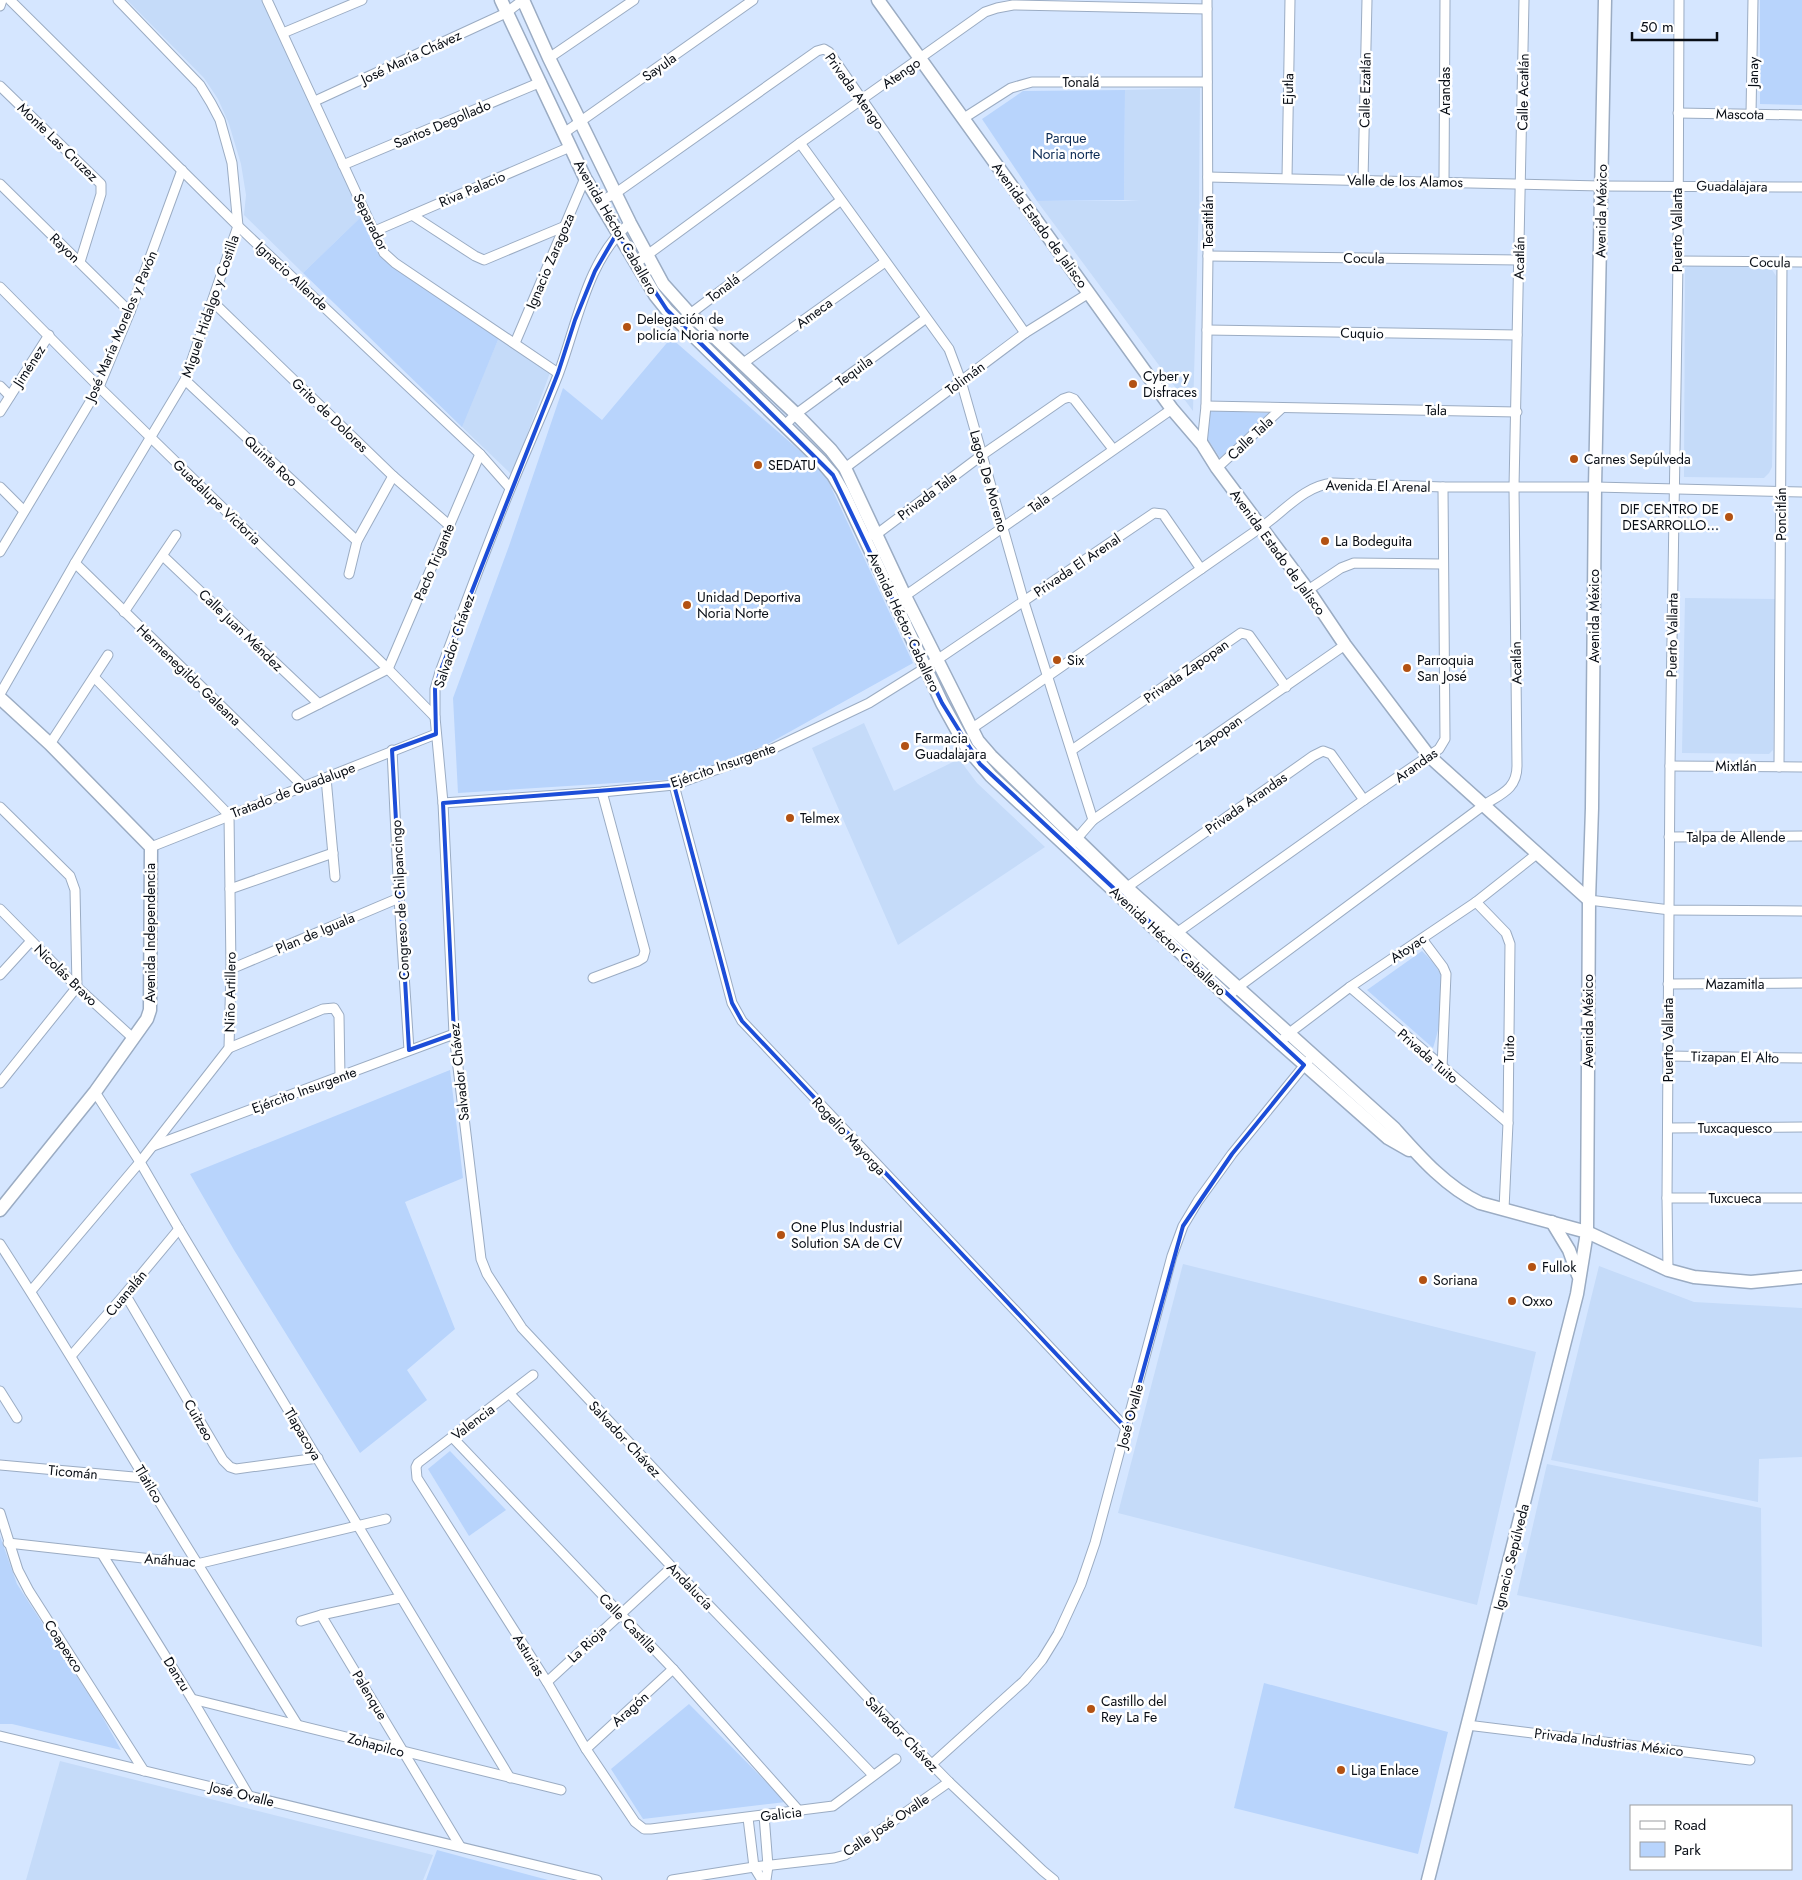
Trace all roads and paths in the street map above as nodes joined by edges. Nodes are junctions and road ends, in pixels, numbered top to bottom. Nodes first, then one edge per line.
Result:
1 (2, 0) edge
2 (10, 0) edge
3 (118, 0) edge
4 (267, 0) edge
5 (362, 0) edge
6 (501, 0) edge
7 (523, 0) edge
8 (634, 0) edge
9 (753, 0) edge
10 (879, 0) edge
11 (1290, 0) edge
12 (1367, 0) edge
13 (1445, 0) edge
14 (1524, 0) edge
15 (1605, 0) edge
16 (1679, 0) edge
17 (1753, 0) edge
18 (1207, 4) edge
19 (0, 6) edge
20 (506, 13) junction
21 (283, 33) junction
22 (549, 58) junction
23 (922, 58) junction
24 (540, 82) junction
25 (1207, 82) junction
26 (0, 86) edge
27 (863, 100) junction
28 (315, 101) junction
29 (1678, 113) junction
30 (1751, 114) junction
31 (1802, 115) edge
32 (964, 118) junction
33 (582, 122) junction
34 (564, 133) junction
35 (800, 143) junction
36 (570, 147) junction
37 (343, 166) junction
38 (182, 170) junction
39 (1208, 177) junction
40 (585, 178) junction
41 (1287, 178) junction
42 (1363, 180) junction
43 (1444, 182) junction
44 (0, 184) edge
45 (1521, 184) junction
46 (1677, 185) junction
47 (1601, 186) junction
48 (1802, 187) edge
49 (616, 193) junction
50 (840, 201) junction
51 (599, 202) junction
52 (412, 215) junction
53 (630, 223) junction
54 (238, 226) junction
55 (564, 227) junction
56 (375, 231) junction
57 (618, 233) junction
58 (647, 256) junction
59 (1208, 256) junction
60 (1519, 260) junction
61 (1678, 261) junction
62 (80, 262) junction
63 (885, 262) junction
64 (1782, 262) junction
65 (1802, 262) edge
66 (635, 264) junction
67 (0, 287) edge
68 (1089, 293) junction
69 (212, 302) junction
70 (130, 312) junction
71 (685, 318) junction
72 (925, 319) junction
73 (1207, 330) junction
74 (1025, 333) junction
75 (1517, 335) junction
76 (49, 336) junction
77 (514, 344) junction
78 (742, 364) junction
79 (558, 373) junction
80 (185, 380) junction
81 (961, 381) junction
82 (0, 386) edge
83 (98, 387) junction
84 (10, 396) junction
85 (1206, 406) junction
86 (1282, 408) junction
87 (1172, 409) junction
88 (0, 412) edge
89 (1517, 412) junction
90 (796, 414) junction
91 (785, 424) junction
92 (151, 438) junction
93 (1202, 444) junction
94 (1113, 449) junction
95 (480, 454) junction
96 (982, 455) junction
97 (845, 468) junction
98 (1217, 468) junction
99 (393, 476) junction
100 (0, 487) edge
101 (1443, 487) junction
102 (1514, 487) junction
103 (1595, 487) junction
104 (510, 488) junction
105 (1674, 489) junction
106 (1782, 492) junction
107 (1802, 492) edge
108 (24, 511) junction
109 (450, 526) junction
110 (1003, 528) junction
111 (1260, 528) junction
112 (877, 534) junction
113 (176, 535) dead end
114 (864, 538) junction
115 (357, 541) junction
116 (0, 552) edge
117 (163, 556) junction
118 (75, 563) junction
119 (1442, 564) junction
120 (1201, 569) junction
121 (349, 574) dead end
122 (1308, 590) junction
123 (905, 596) junction
124 (1024, 602) junction
125 (124, 612) junction
126 (1345, 645) junction
127 (108, 655) dead end
128 (937, 659) junction
129 (925, 668) junction
130 (388, 669) junction
131 (94, 677) junction
132 (1048, 677) junction
133 (1286, 687) junction
134 (0, 694) edge
135 (0, 698) edge
136 (319, 704) junction
137 (297, 715) dead end
138 (435, 717) junction
139 (971, 729) junction
140 (436, 734) junction
141 (978, 741) junction
142 (50, 744) junction
143 (967, 748) junction
144 (392, 750) junction
145 (1072, 750) junction
146 (1429, 756) junction
147 (1670, 766) junction
148 (1802, 766) edge
149 (1779, 767) junction
150 (326, 778) junction
151 (674, 785) junction
152 (304, 787) junction
153 (602, 792) junction
154 (1364, 800) junction
155 (443, 803) junction
156 (1484, 805) junction
157 (0, 807) edge
158 (229, 815) junction
159 (1093, 820) junction
160 (1802, 836) edge
161 (1669, 837) junction
162 (1077, 839) junction
163 (151, 847) junction
164 (1068, 849) junction
165 (333, 853) junction
166 (1538, 853) junction
167 (335, 877) dead end
168 (230, 889) junction
169 (1122, 892) junction
170 (399, 898) junction
171 (1589, 900) junction
172 (1476, 902) junction
173 (0, 909) edge
174 (1670, 910) junction
175 (1802, 911) edge
176 (1178, 932) junction
177 (1422, 939) junction
178 (31, 941) junction
179 (231, 969) junction
180 (0, 975) edge
181 (593, 978) dead end
182 (1668, 984) junction
183 (1802, 984) edge
184 (77, 986) junction
185 (1350, 987) junction
186 (1232, 993) junction
187 (454, 1034) junction
188 (1288, 1034) junction
189 (134, 1039) junction
190 (1279, 1044) junction
191 (229, 1048) junction
192 (410, 1050) junction
193 (1314, 1056) junction
194 (1668, 1056) junction
195 (1802, 1058) edge
196 (1304, 1065) junction
197 (1442, 1068) junction
198 (340, 1077) junction
199 (0, 1083) edge
200 (95, 1092) junction
201 (1508, 1123) junction
202 (1802, 1127) edge
203 (1668, 1128) junction
204 (153, 1146) junction
205 (1418, 1155) junction
206 (140, 1162) junction
207 (1667, 1198) junction
208 (1802, 1198) edge
209 (1504, 1209) junction
210 (0, 1210) edge
211 (1552, 1222) junction
212 (179, 1229) junction
213 (1587, 1232) junction
214 (0, 1244) edge
215 (1668, 1270) junction
216 (1802, 1277) edge
217 (1580, 1279) junction
218 (31, 1291) junction
219 (125, 1294) junction
220 (71, 1356) junction
221 (533, 1375) dead end
222 (0, 1391) edge
223 (510, 1394) junction
224 (17, 1418) dead end
225 (1127, 1429) junction
226 (453, 1438) junction
227 (318, 1458) junction
228 (0, 1466) edge
229 (416, 1472) joint
230 (145, 1478) junction
231 (0, 1513) edge
232 (386, 1519) dead end
233 (358, 1526) junction
234 (8, 1544) junction
235 (102, 1554) junction
236 (197, 1564) junction
237 (672, 1567) junction
238 (400, 1598) junction
239 (619, 1614) junction
240 (320, 1615) junction
241 (301, 1621) dead end
242 (673, 1669) junction
243 (547, 1682) junction
244 (192, 1699) junction
245 (297, 1724) junction
246 (1467, 1724) junction
247 (0, 1736) edge
248 (586, 1748) junction
249 (404, 1752) junction
250 (896, 1759) dead end
251 (1750, 1760) dead end
252 (932, 1764) junction
253 (144, 1771) junction
254 (873, 1775) junction
255 (510, 1778) junction
256 (949, 1782) junction
257 (560, 1790) dead end
258 (249, 1796) junction
259 (800, 1812) junction
260 (764, 1815) junction
261 (748, 1818) junction
262 (651, 1829) joint
263 (460, 1846) junction
264 (768, 1866) junction
265 (754, 1867) junction
266 (597, 1880) edge
267 (672, 1880) edge
268 (762, 1880) edge
269 (766, 1880) edge
270 (1054, 1880) edge
271 (1428, 1880) edge

1 - 19 street
2 - 38 street, Ignacio Allende
3 - 54 street, Miguel Hidalgo y Costilla
4 - 21 street, Separador
5 - 21 street
6 - 20 main road, Avenida Héctor Caballero
7 - 20 street, José María Chávez
7 - 22 main road, Avenida Héctor Caballero
8 - 22 street
9 - 33 street, Sayula
10 - 23 main road, Avenida Estado de Jalisco
11 - 41 street, Ejutla
12 - 42 street, Calle Ezatlán
13 - 43 street, Arandas
14 - 45 street, Calle Acatlán
15 - 47 main road, Avenida México
16 - 29 street, Puerto Vallarta
17 - 30 street, Janay
18 - 23 street, Atengo
18 - 25 street, Tecatitlán
20 - 24 main road, Avenida Héctor Caballero
20 - 28 street, José María Chávez
21 - 28 street, Separador
22 - 33 main road, Avenida Héctor Caballero
23 - 27 street, Atengo
23 - 32 main road, Avenida Estado de Jalisco
24 - 34 main road, Avenida Héctor Caballero
24 - 37 street, Santos Degollado
25 - 32 street, Tonalá
25 - 39 street, Tecatitlán
26 - 62 street, Monte Las Cruzez
27 - 35 street, Atengo
27 - 49 street, Privada Atengo
27 - 74 street, Privada Atengo
28 - 37 street, Separador
29 - 30 street, Mascota
29 - 46 street, Puerto Vallarta
30 - 31 street, Mascota
32 - 68 main road, Avenida Estado de Jalisco
33 - 34 street, Sayula
33 - 49 main road, Avenida Héctor Caballero
34 - 36 main road, Avenida Héctor Caballero
35 - 50 street, Lagos De Moreno
35 - 58 street, Atengo
36 - 40 main road, Avenida Héctor Caballero
36 - 52 street, Riva Palacio
37 - 56 street, Separador
38 - 54 street, Ignacio Allende
38 - 70 street, José María Morelos y Pavón
39 - 41 street, Valle de los Alamos
39 - 59 street, Tecatitlán
40 - 51 main road, Avenida Héctor Caballero
40 - 55 street, Ignacio Zaragoza
41 - 42 street, Valle de los Alamos
42 - 43 street, Valle de los Alamos
43 - 45 street, Valle de los Alamos
44 - 62 street, Rayon
45 - 47 street, Valle de los Alamos
45 - 60 street, Acatlán
46 - 47 street, Guadalajara
46 - 48 street, Guadalajara
46 - 61 street, Puerto Vallarta
47 - 103 main road, Avenida México
49 - 51 street, Privada Atengo
49 - 53 main road, Avenida Héctor Caballero
50 - 63 street, Lagos De Moreno
50 - 71 street, Tonalá
51 - 57 main road, Avenida Héctor Caballero
52 - 55 street
52 - 56 street, Riva Palacio
53 - 57 street, Salvador Chávez
53 - 58 main road, Avenida Héctor Caballero
54 - 69 street, Miguel Hidalgo y Costilla
54 - 95 street, Ignacio Allende
55 - 77 street, Ignacio Zaragoza
56 - 77 street, Separador
57 - 66 main road, Avenida Héctor Caballero
57 - 79 street, Salvador Chávez
58 - 66 street, Atengo
58 - 71 main road, Avenida Héctor Caballero
59 - 60 street, Cocula
59 - 73 street, Tecatitlán
60 - 75 street, Acatlán
61 - 64 street, Cocula
61 - 105 street, Puerto Vallarta
62 - 70 street, Rayon
63 - 72 street, Lagos De Moreno
63 - 78 street, Ameca
64 - 65 street, Cocula
64 - 106 street, Poncitlán
66 - 71 main road, Avenida Héctor Caballero
67 - 76 street, Guadalupe Victoria
68 - 74 street, Tolimán
68 - 87 main road, Avenida Estado de Jalisco
69 - 80 street, Miguel Hidalgo y Costilla
69 - 99 street, Grito de Dolores
70 - 83 street, José María Morelos y Pavón
71 - 78 main road, Avenida Héctor Caballero
71 - 91 main road, Avenida Héctor Caballero
72 - 81 street, Lagos De Moreno
72 - 90 street, Tequila
73 - 75 street, Cuquio
73 - 85 street, Tecatitlán
74 - 81 street, Tolimán
75 - 89 street, Acatlán
76 - 83 street, Guadalupe Victoria
76 - 84 street, Jiménez
77 - 79 street, Separador
78 - 90 main road, Avenida Héctor Caballero
79 - 104 street, Salvador Chávez
80 - 92 street, Miguel Hidalgo y Costilla
80 - 115 street, Quinta Roo
81 - 96 street, Lagos De Moreno
81 - 97 street, Tolimán
82 - 84 street, Jiménez
83 - 92 street, Guadalupe Victoria
83 - 108 street, José María Morelos y Pavón
84 - 88 street, Jiménez
85 - 86 street, Tala
85 - 93 street, Tecatitlán
86 - 89 street, Tala
86 - 98 street, Calle Tala
87 - 93 main road, Avenida Estado de Jalisco
87 - 94 street, Tala
89 - 102 street, Acatlán
90 - 91 street, Tequila
90 - 97 main road, Avenida Héctor Caballero
91 - 114 main road, Avenida Héctor Caballero
92 - 118 street, Miguel Hidalgo y Costilla
92 - 130 street, Guadalupe Victoria
93 - 98 main road, Avenida Estado de Jalisco
94 - 96 street, Privada Tala
94 - 110 street, Tala
95 - 104 street, Ignacio Allende
95 - 109 street, Pacto Trigante
96 - 110 street, Lagos De Moreno
96 - 112 street, Privada Tala
97 - 112 main road, Avenida Héctor Caballero
98 - 111 main road, Avenida Estado de Jalisco
99 - 109 street, Grito de Dolores
99 - 115 street
100 - 108 street
101 - 102 street, Avenida El Arenal
101 - 111 street, Avenida El Arenal
101 - 119 street, Arandas
102 - 103 street, Avenida El Arenal
102 - 156 street, Acatlán
103 - 105 street, Avenida El Arenal
103 - 171 main road, Avenida México
104 - 138 street, Salvador Chávez
105 - 106 street, Avenida El Arenal
105 - 147 street, Puerto Vallarta
106 - 107 street, Avenida El Arenal
106 - 149 street, Poncitlán
108 - 116 street, José María Morelos y Pavón
109 - 130 street, Pacto Trigante
110 - 123 street, Tala
110 - 124 street, Lagos De Moreno
111 - 120 street, Avenida El Arenal
111 - 122 main road, Avenida Estado de Jalisco
112 - 114 street, Privada Tala
112 - 123 main road, Avenida Héctor Caballero
113 - 117 street
114 - 129 main road, Avenida Héctor Caballero
115 - 121 street
117 - 125 street
117 - 136 street, Calle Juan Méndez
118 - 125 street, Hermenegildo Galeana
118 - 134 street, Miguel Hidalgo y Costilla
119 - 122 street
119 - 146 street, Arandas
120 - 124 street, Privada El Arenal
120 - 132 street, Avenida El Arenal
122 - 126 main road, Avenida Estado de Jalisco
123 - 128 main road, Avenida Héctor Caballero
124 - 128 street, Privada El Arenal
124 - 132 street, Lagos De Moreno
125 - 152 street, Hermenegildo Galeana
126 - 133 street, Zapopan
126 - 146 main road, Avenida Estado de Jalisco
127 - 131 street
128 - 129 street, Privada El Arenal
128 - 139 main road, Avenida Héctor Caballero
129 - 143 main road, Avenida Héctor Caballero
129 - 151 street, Ejército Insurgente
130 - 136 street
130 - 138 street, Guadalupe Victoria
131 - 142 street
131 - 158 street
132 - 139 street, Avenida El Arenal
132 - 145 street, Lagos De Moreno
133 - 145 street, Privada Zapopan
133 - 159 street, Zapopan
135 - 142 main road, Avenida Independencia
136 - 137 street
138 - 140 street, Salvador Chávez
139 - 141 main road, Avenida Héctor Caballero
140 - 144 street, Tratado de Guadalupe
140 - 155 street, Salvador Chávez
141 - 143 main road
141 - 162 main road, Avenida Héctor Caballero
142 - 163 main road, Avenida Independencia
143 - 164 main road, Avenida Héctor Caballero
144 - 150 street, Tratado de Guadalupe
144 - 170 street, Congreso de Chilpancingo
145 - 159 street, Lagos De Moreno
146 - 154 street, Arandas
146 - 156 main road, Avenida Estado de Jalisco
147 - 149 street, Mixtlán
147 - 161 street, Puerto Vallarta
148 - 149 street, Mixtlán
150 - 152 street, Tratado de Guadalupe
150 - 165 street
151 - 153 street, Ejército Insurgente
151 - 225 street, Rogelio Mayorga
152 - 158 street, Tratado de Guadalupe
153 - 155 street, Ejército Insurgente
153 - 181 street
154 - 169 street, Privada Arandas
154 - 176 street, Arandas
155 - 187 street, Salvador Chávez
156 - 166 main road, Avenida Estado de Jalisco
156 - 186 street, Acatlán
157 - 184 street
158 - 163 street, Tratado de Guadalupe
158 - 168 street, Niño Artillero
159 - 162 street
160 - 161 street, Talpa de Allende
161 - 174 street, Puerto Vallarta
162 - 164 street
162 - 169 main road, Avenida Héctor Caballero
163 - 189 main road, Avenida Independencia
164 - 169 main road, Avenida Héctor Caballero
165 - 167 street
165 - 168 street
166 - 171 main road, Avenida Estado de Jalisco
166 - 172 street, Atoyac
168 - 179 street, Niño Artillero
169 - 176 main road, Avenida Héctor Caballero
169 - 186 main road, Avenida Héctor Caballero
170 - 179 street, Plan de Iguala
170 - 192 street, Congreso de Chilpancingo
171 - 174 street
171 - 213 main road, Avenida México
172 - 177 street, Atoyac
172 - 201 street, Tuito
173 - 178 street, Nicolás Bravo
174 - 175 street
174 - 182 street, Puerto Vallarta
176 - 186 main road, Avenida Héctor Caballero
177 - 185 street, Atoyac
177 - 197 street
178 - 180 street
178 - 184 street, Nicolás Bravo
179 - 191 street, Niño Artillero
182 - 183 street, Mazamitla
182 - 194 street, Puerto Vallarta
184 - 189 street, Nicolás Bravo
184 - 199 street
185 - 188 street, Atoyac
185 - 197 street, Privada Tuito
186 - 188 main road, Avenida Héctor Caballero
186 - 190 main road, Avenida Héctor Caballero
187 - 192 street, Ejército Insurgente
187 - 252 street, Salvador Chávez
188 - 190 street, Atoyac
188 - 193 main road, Avenida Héctor Caballero
189 - 200 main road, Avenida Independencia
190 - 196 main road, Avenida Héctor Caballero
191 - 198 street
191 - 204 street, Niño Artillero
192 - 198 street, Ejército Insurgente
193 - 196 street, José Ovalle
193 - 205 main road, Avenida Héctor Caballero
194 - 195 street, Tizapan El Alto
194 - 203 street, Puerto Vallarta
196 - 205 main road, Avenida Héctor Caballero
196 - 225 street, José Ovalle
197 - 201 street, Privada Tuito
198 - 204 street, Ejército Insurgente
200 - 206 street, Tlapacoya
200 - 210 main road, Avenida Independencia
201 - 209 street, Tuito
202 - 203 street, Tuxcaquesco
203 - 207 street, Puerto Vallarta
204 - 206 street, Niño Artillero
205 - 209 main road, Avenida Héctor Caballero
206 - 212 street, Tlapacoya
206 - 218 street, Niño Artillero
207 - 208 street, Tuxcueca
207 - 215 street, Puerto Vallarta
209 - 211 main road, Avenida Héctor Caballero
211 - 213 main road, Avenida Héctor Caballero
211 - 217 main road
212 - 219 street, Cuanalán
212 - 227 street, Tlapacoya
213 - 215 main road, Avenida Héctor Caballero
213 - 217 main road, Ignacio Sepúlveda
214 - 218 street, Tlatilco
215 - 216 main road, Avenida Héctor Caballero
217 - 246 main road, Ignacio Sepúlveda
218 - 220 street, Tlatilco
219 - 220 street, Cuanalán
219 - 227 street, Cuitzeo
220 - 230 street, Tlatilco
221 - 223 street, Valencia
222 - 224 street
223 - 226 street, Valencia
223 - 237 street, Andalucía
225 - 252 street, José Ovalle
226 - 229 street, Valencia
226 - 239 street, Calle Castilla
227 - 233 street, Tlapacoya
228 - 230 street, Ticomán
229 - 243 street, Asturias
230 - 236 street, Tlatilco
231 - 234 street, Coapexco
232 - 233 street, Anáhuac
233 - 236 street, Anáhuac
233 - 238 street, Tlapacoya
234 - 235 street, Anáhuac
234 - 253 street, Coapexco
235 - 236 street, Anáhuac
235 - 244 street, Danzu
236 - 245 street, Tlatilco
237 - 239 street, La Rioja
237 - 254 street, Andalucía
238 - 240 street
238 - 255 street, Tlapacoya
239 - 242 street, Calle Castilla
239 - 243 street, La Rioja
240 - 241 street
240 - 249 street, Palenque
242 - 248 street, Aragón
242 - 259 street, Calle Castilla
243 - 248 street, Asturias
244 - 245 street, Zohapilco
244 - 258 street, Danzu
245 - 249 street, Zohapilco
246 - 251 street, Privada Industrias México
246 - 271 main road, Ignacio Sepúlveda
247 - 253 street, José Ovalle
248 - 262 street, Asturias
249 - 255 street, Zohapilco
249 - 263 street, Palenque
250 - 254 street, Galicia
252 - 256 street, Salvador Chávez
253 - 258 street, José Ovalle
254 - 259 street, Galicia
255 - 257 street, Zohapilco
256 - 264 street, Calle José Ovalle
256 - 270 street, Salvador Chávez
258 - 263 street, José Ovalle
259 - 260 street, Galicia
260 - 261 street, Galicia
260 - 264 street
261 - 262 street, Galicia
261 - 265 street
263 - 266 street, José Ovalle
264 - 265 street, Calle José Ovalle
264 - 269 street
265 - 267 street, Calle José Ovalle
265 - 268 street

